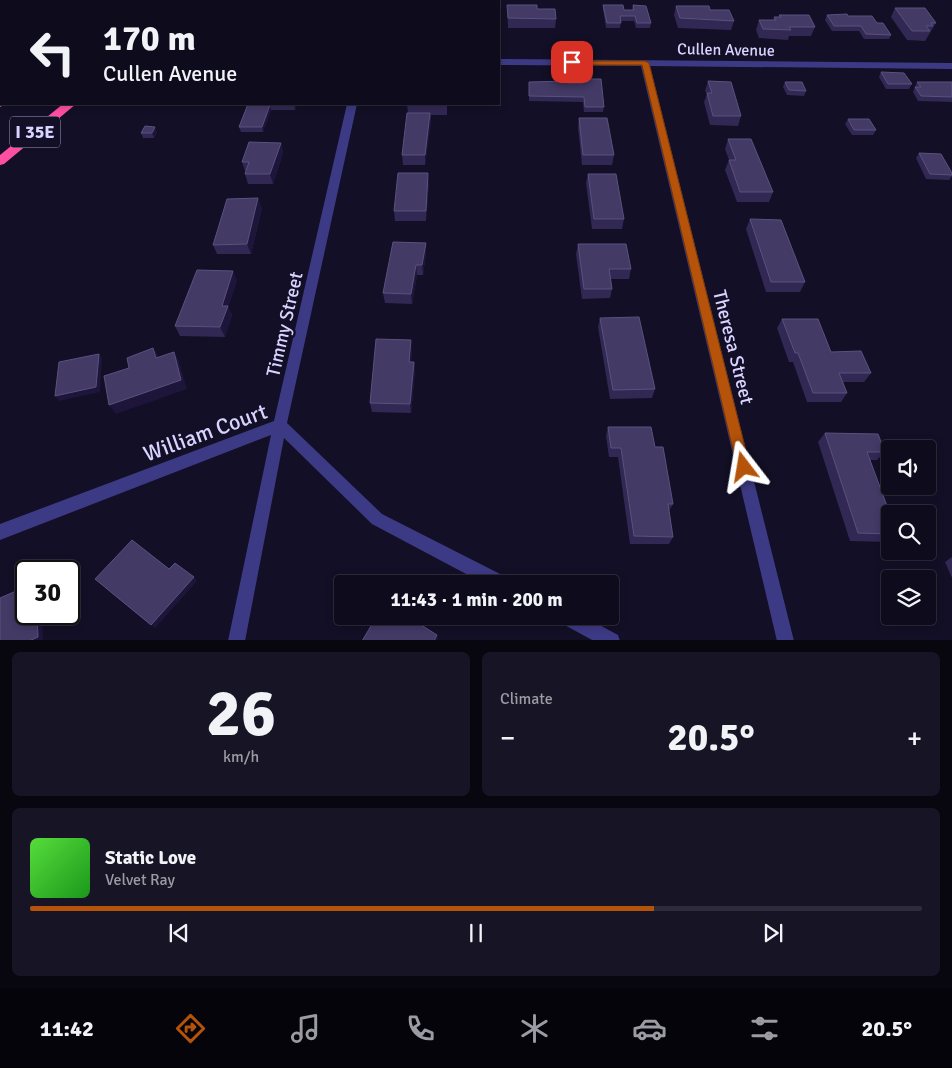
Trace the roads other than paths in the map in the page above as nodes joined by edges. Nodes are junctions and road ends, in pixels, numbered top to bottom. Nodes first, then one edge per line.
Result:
1 (500, 62) edge
2 (645, 63) junction
3 (952, 66) edge
4 (69, 105) edge
5 (352, 105) edge
6 (0, 161) edge
7 (280, 425) junction
8 (0, 532) edge
9 (485, 575) edge
10 (583, 625) edge
11 (236, 640) edge
12 (612, 640) edge
13 (786, 640) edge

1 - 2 street, Cullen Avenue
2 - 3 street, Cullen Avenue
2 - 13 street, Theresa Street
4 - 6 highway, I 35E
5 - 7 street, Timmy Street
7 - 8 street, William Court
7 - 9 street, William Court
7 - 11 street, Timmy Street
10 - 12 street

